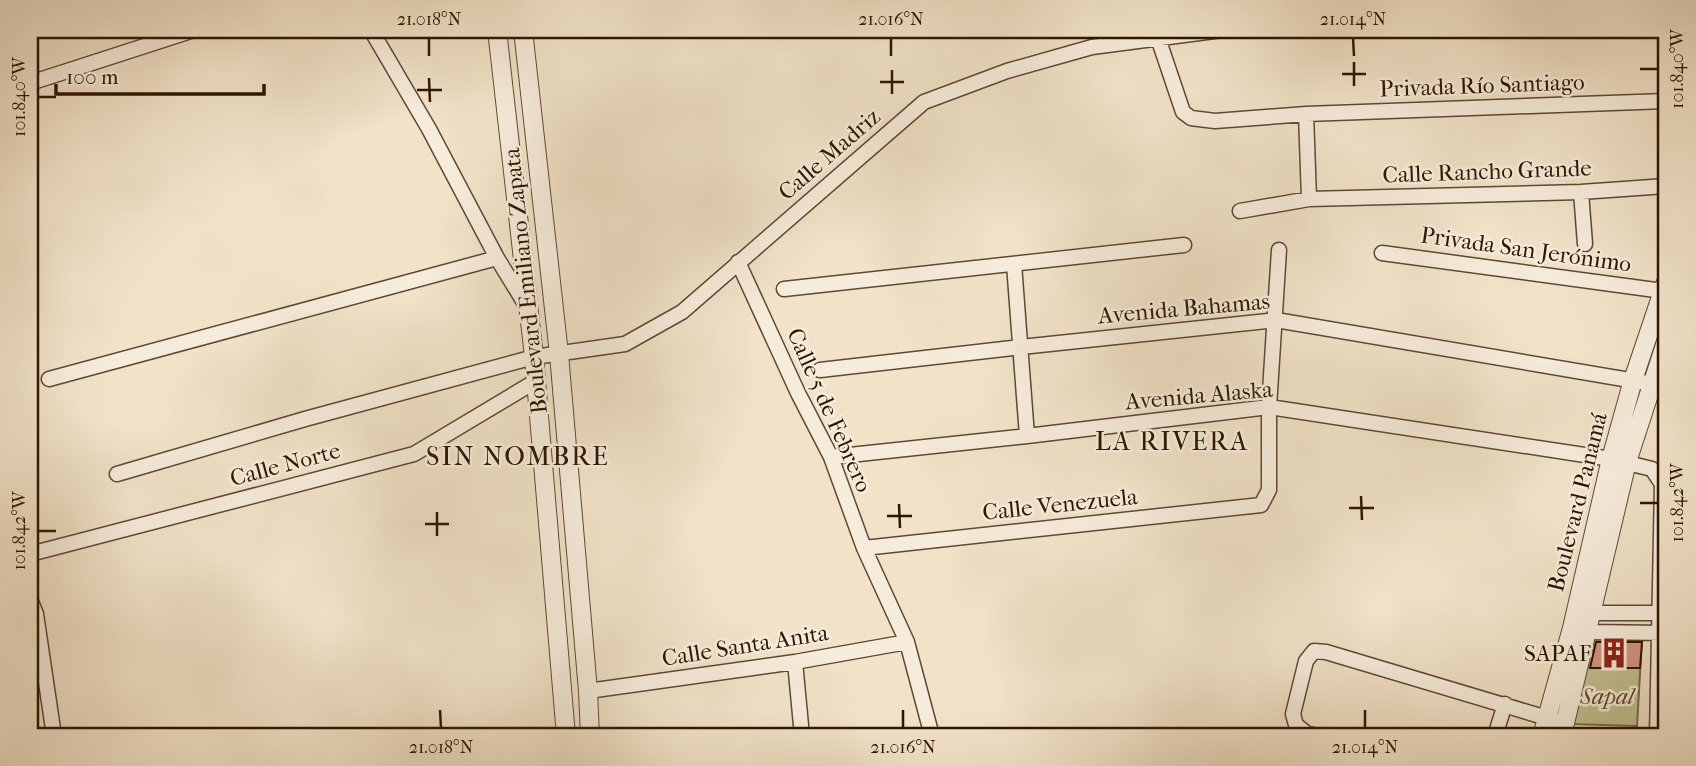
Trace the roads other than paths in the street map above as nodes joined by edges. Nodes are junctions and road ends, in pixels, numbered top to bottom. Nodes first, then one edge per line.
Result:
1 (194, 30) edge
2 (371, 30) edge
3 (497, 30) edge
4 (523, 30) edge
5 (1222, 30) edge
6 (1158, 38) junction
7 (30, 83) edge
8 (1666, 101) edge
9 (1306, 114) junction
10 (1666, 186) edge
11 (1581, 192) junction
12 (1309, 199) junction
13 (1240, 211) dead end
14 (1585, 244) dead end
15 (1184, 245) dead end
16 (1279, 250) dead end
17 (1382, 253) dead end
18 (496, 258) junction
19 (738, 262) junction
20 (1014, 264) junction
21 (1665, 286) edge
22 (784, 289) dead end
23 (528, 308) junction
24 (1276, 320) junction
25 (1666, 342) edge
26 (1021, 347) junction
27 (559, 354) junction
28 (534, 357) junction
29 (820, 370) dead end
30 (49, 379) dead end
31 (1633, 380) junction
32 (536, 381) junction
33 (1653, 384) junction
34 (1269, 407) junction
35 (1027, 436) junction
36 (831, 457) junction
37 (1619, 461) junction
38 (117, 474) dead end
39 (864, 548) junction
40 (30, 554) edge
41 (30, 599) edge
42 (1663, 613) edge
43 (1582, 621) junction
44 (1663, 633) edge
45 (907, 642) junction
46 (795, 662) junction
47 (588, 691) junction
48 (1505, 704) junction
49 (1547, 718) junction
50 (1564, 729) edge
51 (54, 736) edge
52 (566, 736) edge
53 (590, 736) edge
54 (802, 736) edge
55 (932, 736) edge
56 (1316, 736) edge
57 (1495, 736) edge
58 (1542, 736) edge
59 (1657, 736) edge

1 - 7 street
2 - 18 street, Boulevard Emiliano Zapata
3 - 23 street, Boulevard Emiliano Zapata
4 - 27 street, Boulevard Emiliano Zapata
5 - 6 street, Calle Madriz
6 - 9 street, Privada Río Santiago
6 - 19 street, Calle Madriz
8 - 9 street, Privada Río Santiago
9 - 12 street
10 - 11 street, Calle Rancho Grande
11 - 12 street, Calle Rancho Grande
11 - 14 street
12 - 13 street, Calle Rancho Grande
15 - 20 street
16 - 24 street
17 - 21 street, Privada San Jerónimo
18 - 23 street, Boulevard Emiliano Zapata
18 - 30 street
19 - 27 street, Calle Madriz
19 - 36 street, Calle 5 de Febrero
20 - 22 street
20 - 26 street
21 - 31 street, Boulevard Panamá
23 - 28 street, Boulevard Emiliano Zapata
24 - 26 street, Avenida Bahamas
24 - 31 street, Avenida Bahamas
24 - 34 street
25 - 33 street, Boulevard Panamá
26 - 29 street, Avenida Bahamas
26 - 35 street
27 - 28 street, Calle Madriz
27 - 47 street, Boulevard Emiliano Zapata
28 - 32 street, Boulevard Emiliano Zapata
28 - 38 street, Calle Madriz
31 - 33 street, Avenida Bahamas
31 - 37 street, Boulevard Panamá
32 - 40 street, Calle Norte
32 - 52 street, Boulevard Emiliano Zapata
33 - 37 street, Boulevard Panamá
34 - 35 street, Avenida Alaska
34 - 37 street, Avenida Alaska
34 - 39 street, Calle Venezuela
35 - 36 street, Avenida Alaska
36 - 39 street, Calle 5 de Febrero
37 - 42 street, Avenida Alaska
37 - 43 street, Boulevard Panamá
39 - 45 street, Calle 5 de Febrero
41 - 51 street
42 - 43 street
42 - 44 street, Avenida Alaska
43 - 44 street
43 - 49 street, Boulevard Panamá
43 - 50 street, Boulevard Panamá
44 - 59 street, Avenida Alaska
45 - 46 street, Calle Santa Anita
45 - 55 street, Calle 5 de Febrero
46 - 47 street, Calle Santa Anita
46 - 54 street
47 - 53 street, Boulevard Emiliano Zapata
48 - 49 street
48 - 56 street
48 - 57 street
49 - 50 street
49 - 58 street, Boulevard Panamá

